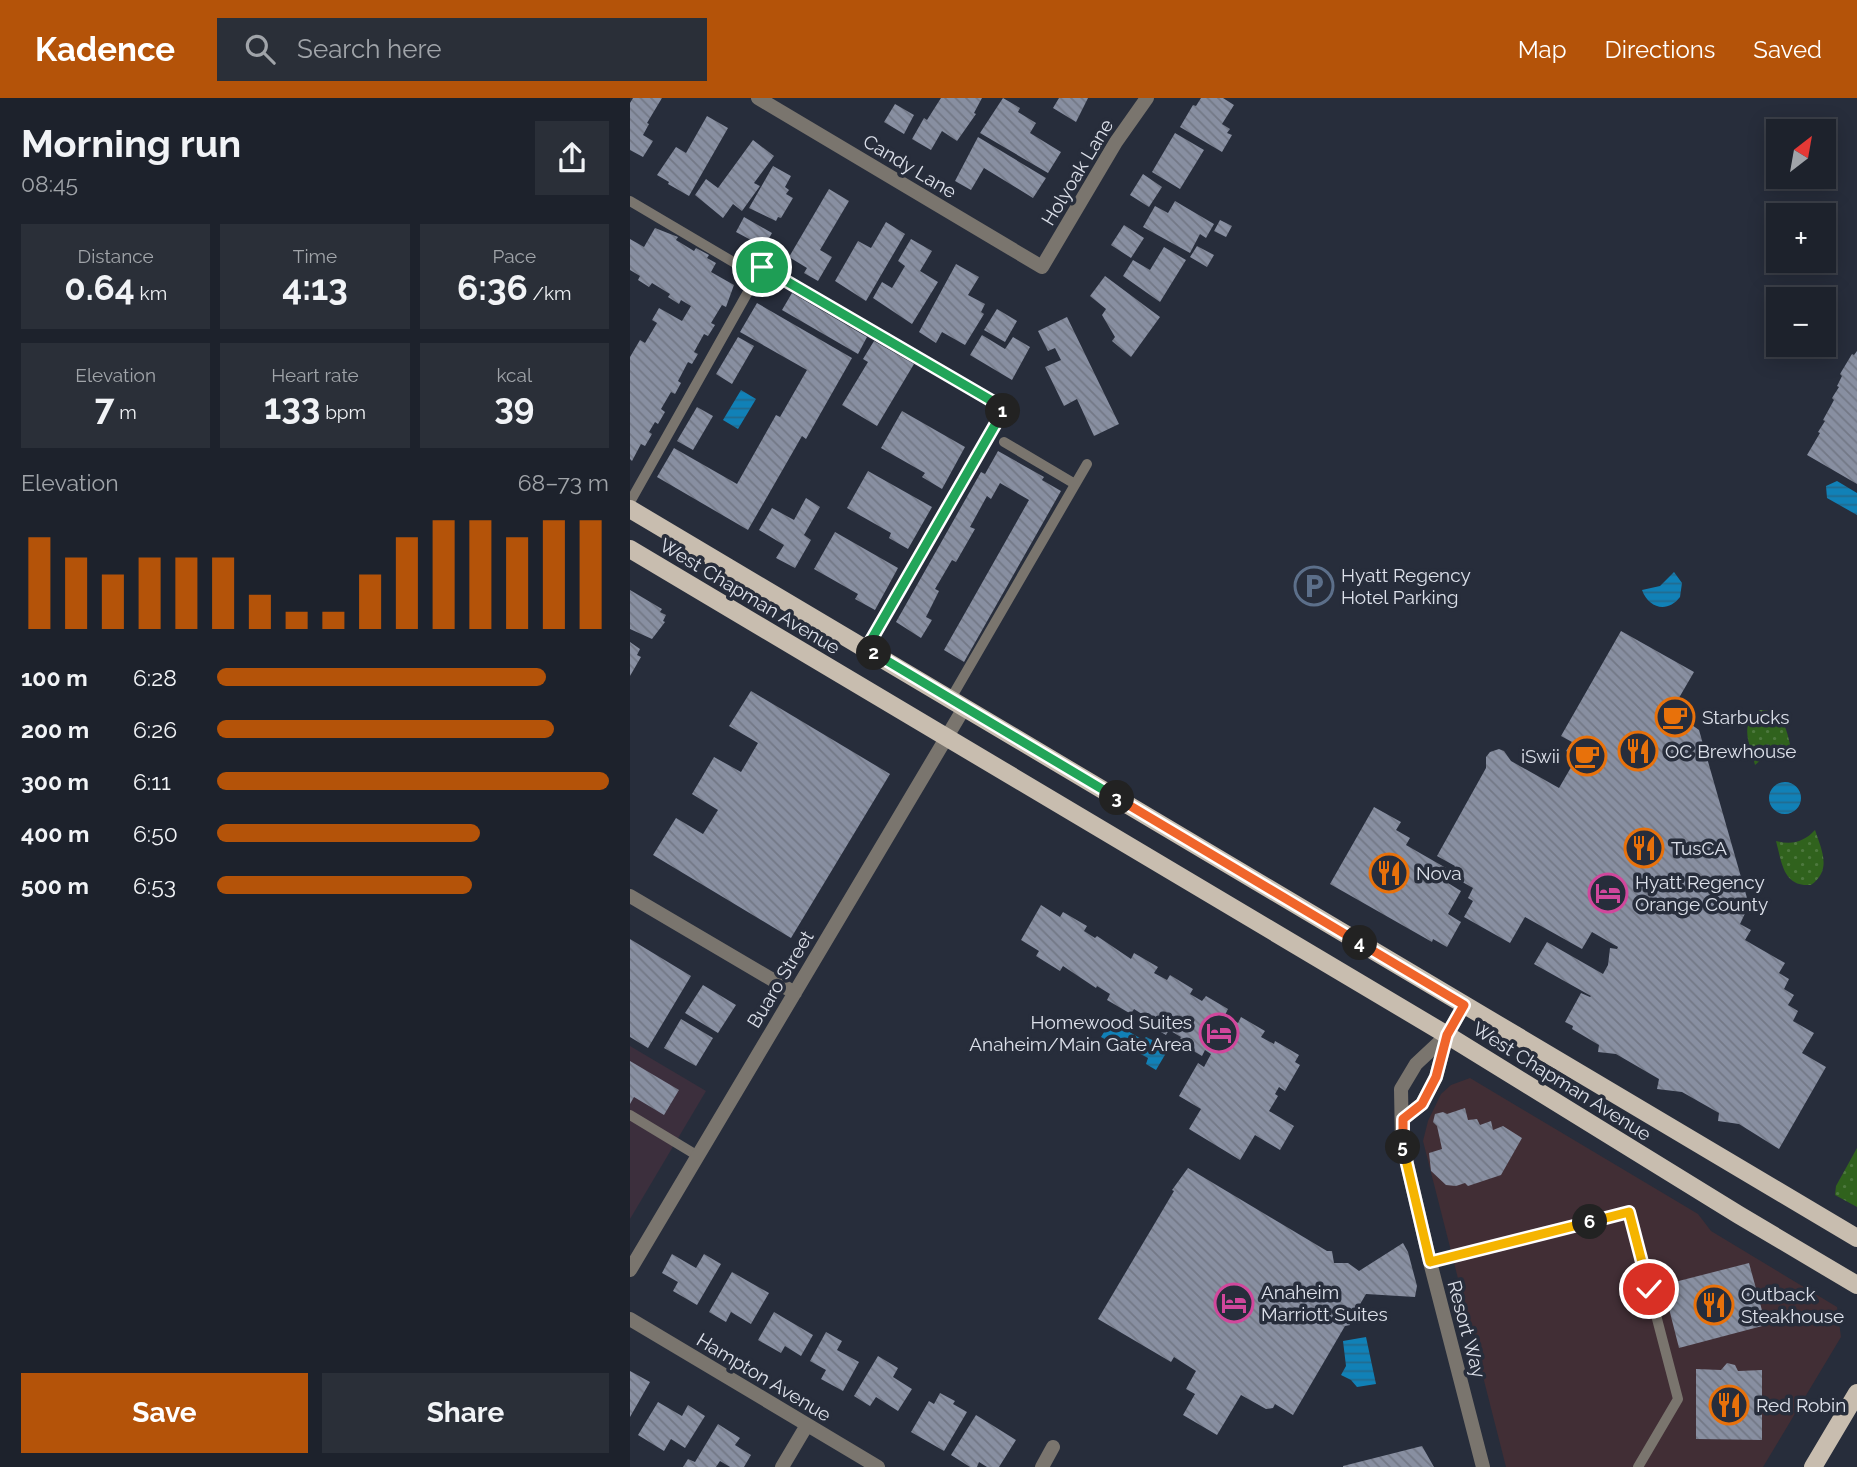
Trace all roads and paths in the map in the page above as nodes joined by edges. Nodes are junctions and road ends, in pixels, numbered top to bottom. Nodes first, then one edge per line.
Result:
1 (758, 98) edge
2 (1147, 98) edge
3 (630, 201) edge
4 (740, 267) dead end
5 (1042, 267) joint
6 (1004, 442) dead end
7 (1087, 464) dead end
8 (1075, 484) junction
9 (630, 502) edge
10 (630, 509) edge
11 (630, 549) edge
12 (866, 649) junction
13 (957, 704) junction
14 (946, 737) junction
15 (630, 897) edge
16 (794, 993) junction
17 (1464, 1005) junction
18 (1447, 1035) junction
19 (630, 1115) edge
20 (1403, 1119) junction
21 (698, 1156) junction
22 (1857, 1238) edge
23 (1430, 1262) junction
24 (630, 1270) edge
25 (1857, 1284) edge
26 (630, 1319) edge
27 (1857, 1393) edge
28 (807, 1425) junction
29 (1054, 1447) dead end
30 (782, 1467) edge
31 (878, 1467) edge
32 (1042, 1467) edge
33 (1483, 1467) edge
34 (1638, 1467) edge
35 (1813, 1467) edge

1 - 5 street, Candy Lane
2 - 5 street, Holyoak Lane
3 - 4 lane
6 - 8 lane
7 - 8 lane
8 - 13 lane
9 - 12 lane
10 - 12 main road, West Chapman Avenue
11 - 14 main road, West Chapman Avenue
12 - 13 main road, West Chapman Avenue
13 - 14 street, Buaro Street
13 - 17 main road, West Chapman Avenue
14 - 16 street, Buaro Street
14 - 18 main road, West Chapman Avenue
15 - 16 street
16 - 21 street, Buaro Street
17 - 18 street, Resort Way
17 - 22 main road, West Chapman Avenue
18 - 20 street, Resort Way
18 - 20 street, Resort Way
18 - 25 main road, West Chapman Avenue
19 - 21 lane
20 - 23 street, Resort Way
21 - 24 street, Buaro Street
23 - 33 street, Resort Way
23 - 34 lane
26 - 28 street, Hampton Avenue
27 - 35 main road
28 - 30 street
28 - 31 street, Hampton Avenue
29 - 32 street

